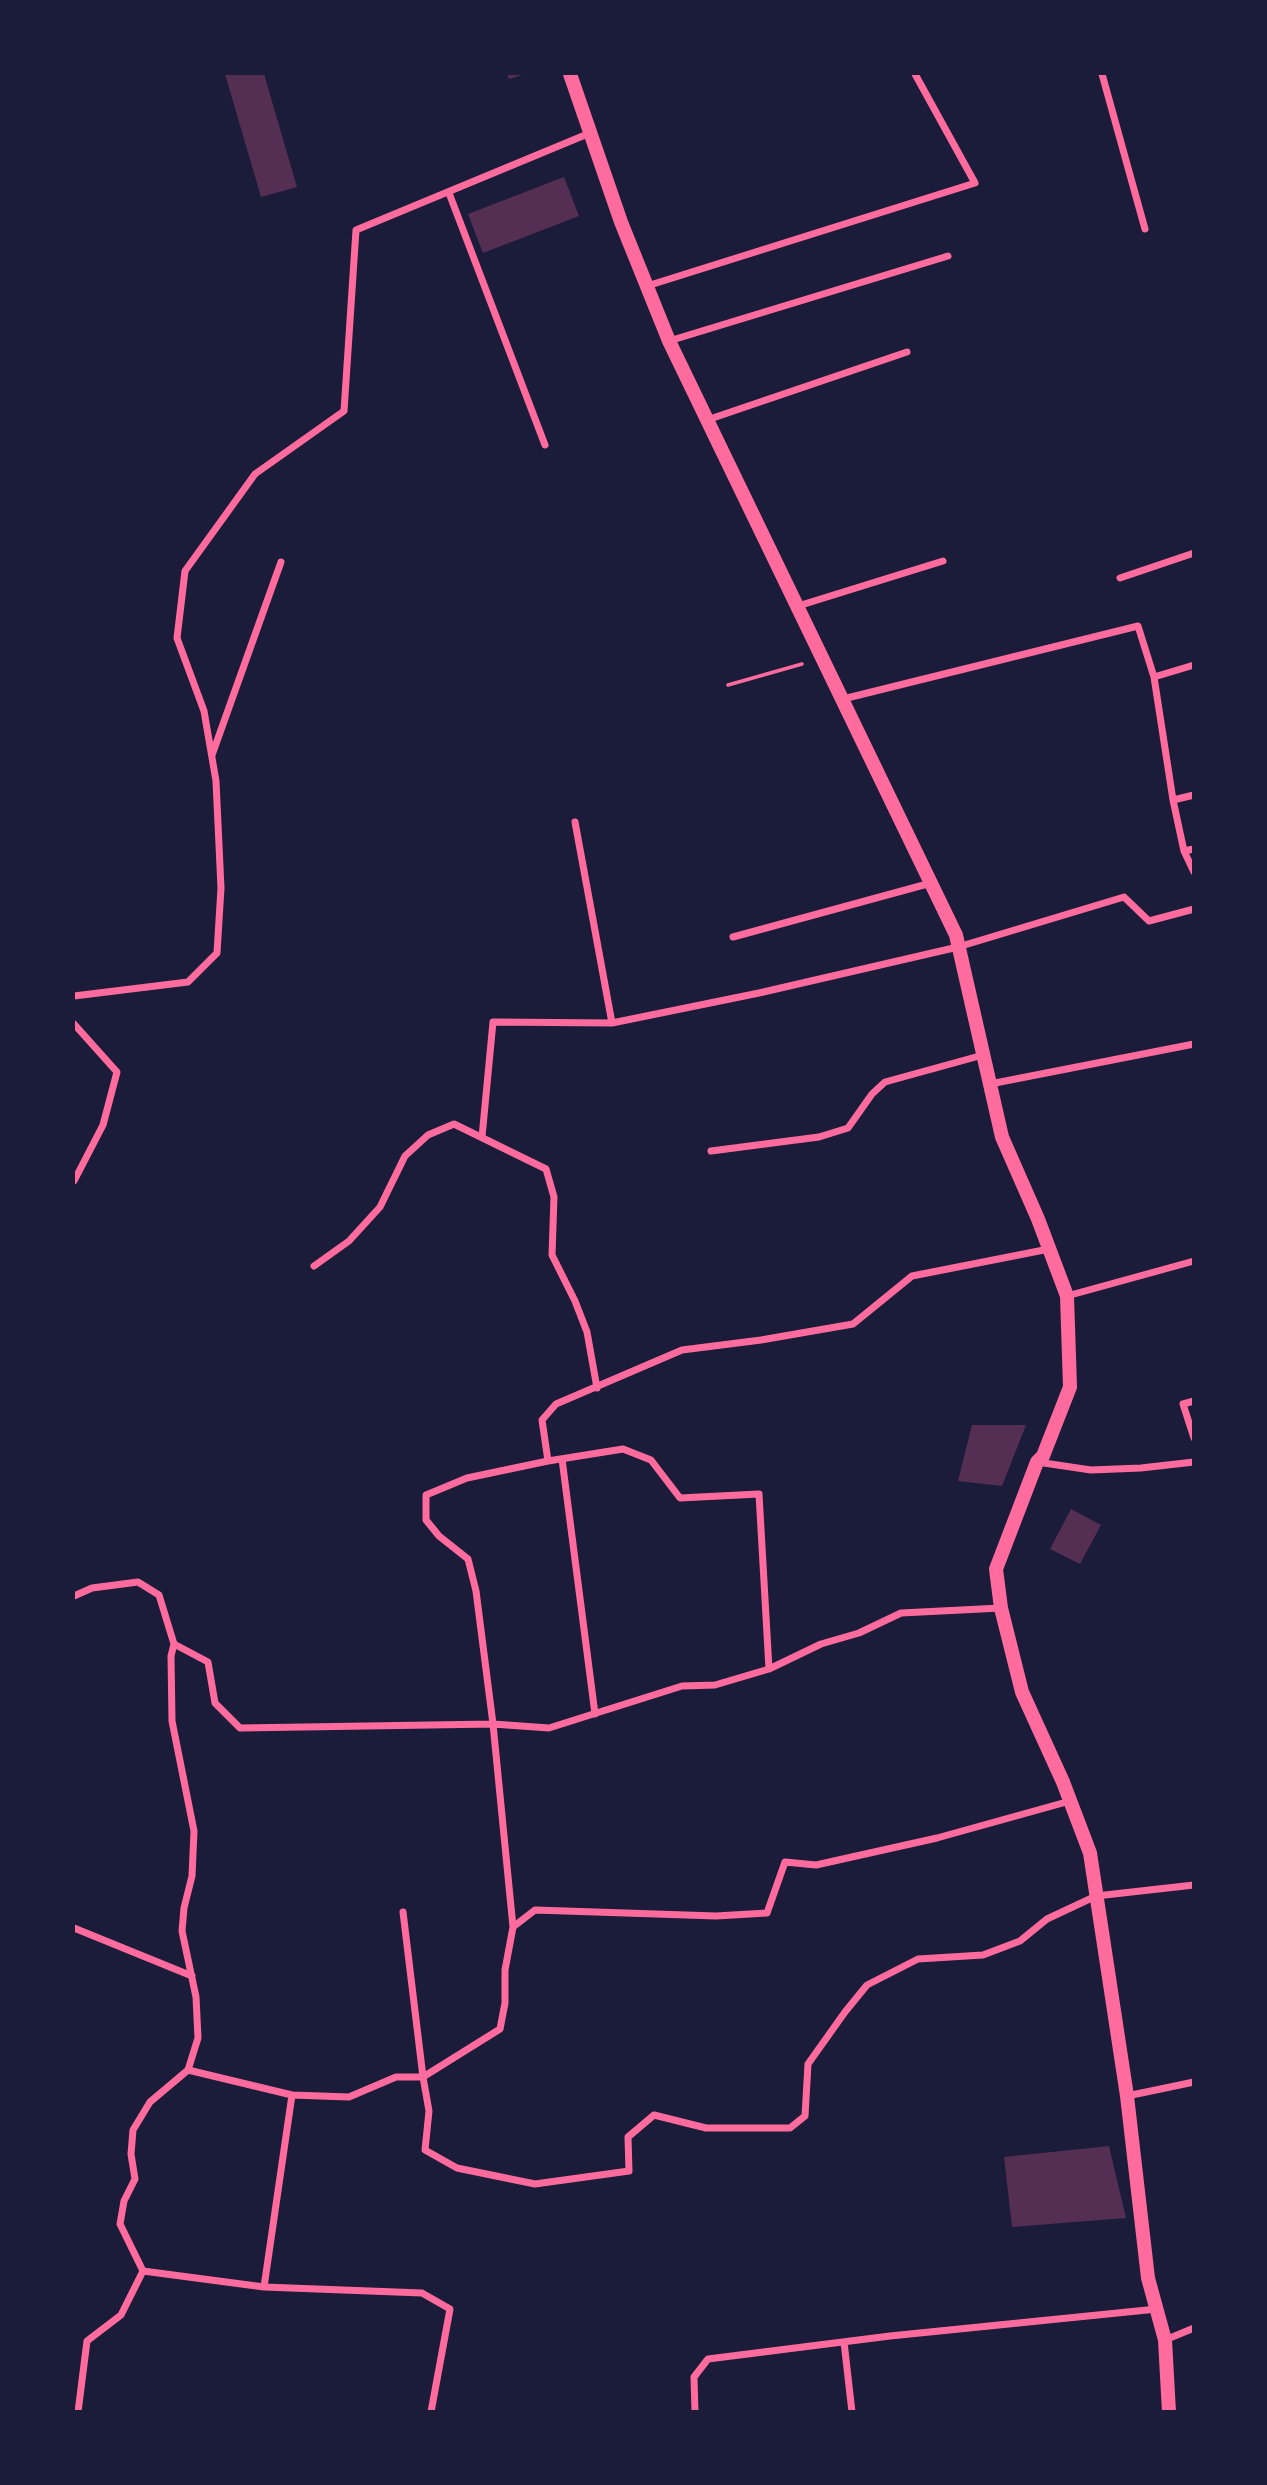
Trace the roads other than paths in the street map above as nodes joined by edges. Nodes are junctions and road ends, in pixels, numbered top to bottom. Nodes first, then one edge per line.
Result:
1 (570, 74) edge
2 (915, 74) edge
3 (1102, 74) edge
4 (590, 133) junction
5 (449, 193) junction
6 (1145, 229) dead end
7 (948, 256) dead end
8 (647, 286) junction
9 (669, 341) junction
10 (907, 352) dead end
11 (707, 420) junction
12 (545, 445) dead end
13 (1194, 553) edge
14 (943, 561) dead end
15 (281, 562) dead end
16 (1120, 578) dead end
17 (798, 606) junction
18 (1194, 665) edge
19 (1154, 677) junction
20 (843, 699) junction
21 (212, 757) junction
22 (1194, 795) edge
23 (1173, 800) junction
24 (575, 822) dead end
25 (1194, 849) edge
26 (1184, 851) junction
27 (1194, 872) edge
28 (932, 883) junction
29 (1194, 909) edge
30 (733, 937) dead end
31 (958, 947) junction
32 (74, 996) edge
33 (612, 1023) junction
34 (74, 1024) edge
35 (1194, 1044) edge
36 (983, 1055) junction
37 (990, 1084) junction
38 (482, 1137) junction
39 (711, 1151) dead end
40 (74, 1181) edge
41 (1049, 1249) junction
42 (1194, 1261) edge
43 (314, 1266) dead end
44 (1067, 1296) junction
45 (597, 1388) junction
46 (1194, 1401) edge
47 (1194, 1438) edge
48 (562, 1459) junction
49 (548, 1461) junction
50 (1037, 1462) junction
51 (1194, 1462) edge
52 (74, 1596) edge
53 (1001, 1608) junction
54 (174, 1644) junction
55 (769, 1669) junction
56 (595, 1714) junction
57 (493, 1724) junction
58 (1070, 1801) junction
59 (1194, 1885) edge
60 (1096, 1896) junction
61 (403, 1912) dead end
62 (513, 1927) junction
63 (74, 1928) edge
64 (192, 1976) junction
65 (188, 2070) junction
66 (423, 2077) junction
67 (1194, 2082) edge
68 (292, 2095) junction
69 (1127, 2095) junction
70 (143, 2270) junction
71 (264, 2287) junction
72 (1157, 2309) junction
73 (1194, 2328) edge
74 (1165, 2340) junction
75 (844, 2342) junction
76 (78, 2412) edge
77 (431, 2412) edge
78 (695, 2412) edge
79 (852, 2412) edge
80 (1170, 2412) edge

1 - 4 main road
2 - 8 street
3 - 6 street
4 - 5 street
4 - 8 main road
5 - 12 street
5 - 21 street
7 - 9 street
8 - 9 main road
9 - 11 main road
10 - 11 street
11 - 17 main road
13 - 16 street
14 - 17 street
15 - 21 street
17 - 20 main road
18 - 19 street
19 - 20 street
19 - 23 street
20 - 28 main road
21 - 32 street
22 - 23 street
23 - 26 street
24 - 33 street
25 - 26 street
26 - 27 street
28 - 30 street
28 - 31 main road
29 - 31 street
31 - 33 street
31 - 36 main road
33 - 38 street
34 - 40 street
35 - 37 street
36 - 37 main road
36 - 39 street
37 - 41 main road
38 - 43 street
38 - 45 street
41 - 44 main road
41 - 45 street
42 - 44 street
44 - 50 main road
45 - 49 street
46 - 47 street
48 - 49 street
48 - 55 street
48 - 56 street
49 - 57 street
50 - 51 street
50 - 53 main road
52 - 54 street
53 - 55 street
53 - 58 main road
54 - 57 street
54 - 64 street
55 - 56 street
56 - 57 street
57 - 62 street
58 - 60 main road
58 - 62 street
59 - 60 street
60 - 66 street
60 - 69 main road
61 - 66 street
62 - 66 street
63 - 64 street
64 - 65 street
65 - 68 street
65 - 70 street
66 - 68 street
67 - 69 street
68 - 71 street
69 - 72 main road
70 - 71 street
70 - 76 street
71 - 77 street
72 - 74 main road
72 - 75 street
73 - 74 street
74 - 80 main road
75 - 78 street
75 - 79 street

